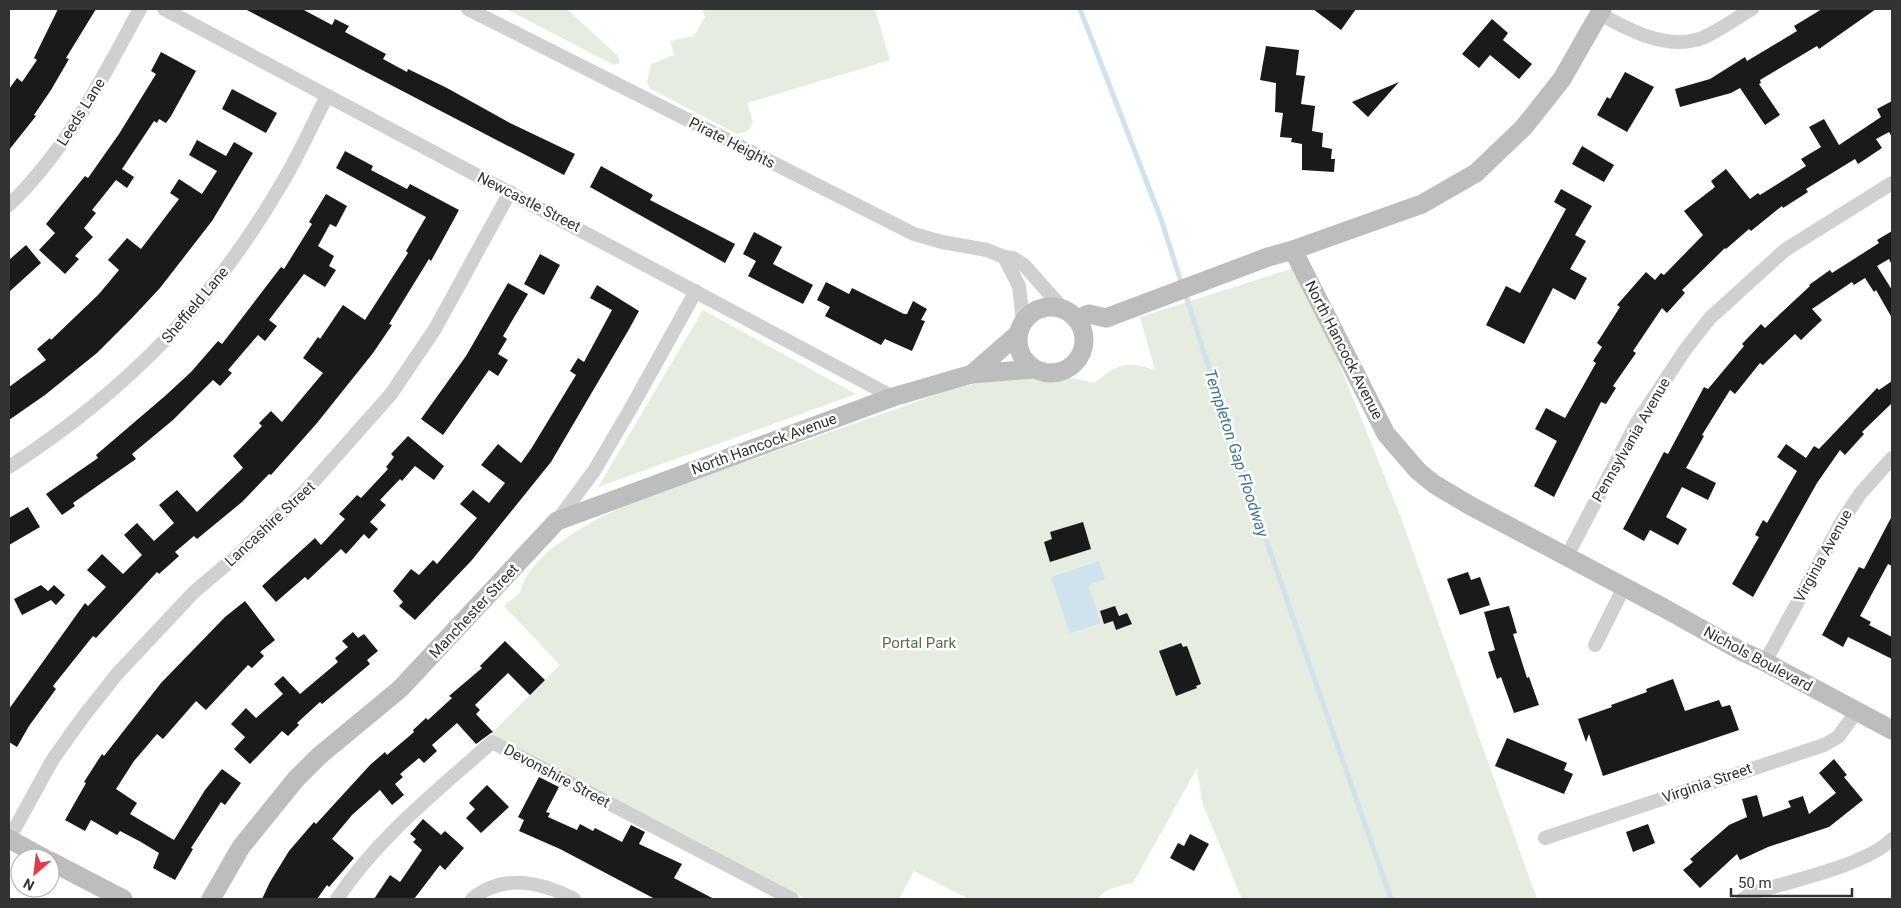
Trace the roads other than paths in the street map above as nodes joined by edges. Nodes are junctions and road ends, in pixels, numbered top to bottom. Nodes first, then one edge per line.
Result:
1 (140, 9) edge
2 (164, 9) edge
3 (468, 9) edge
4 (1752, 9) edge
5 (1601, 12) edge
6 (327, 96) junction
7 (1892, 183) edge
8 (510, 192) junction
9 (9, 205) edge
10 (1293, 250) junction
11 (1004, 257) junction
12 (696, 291) junction
13 (1070, 314) junction
14 (1106, 318) junction
15 (1021, 328) junction
16 (1084, 344) junction
17 (1033, 369) junction
18 (972, 374) junction
19 (893, 396) junction
20 (1398, 449) joint
21 (1892, 458) edge
22 (9, 467) edge
23 (557, 520) junction
24 (1567, 556) junction
25 (1624, 587) junction
26 (1595, 645) dead end
27 (1765, 662) junction
28 (1857, 711) junction
29 (1892, 730) edge
30 (1545, 838) dead end
31 (9, 839) edge
32 (1892, 839) edge
33 (26, 848) edge
34 (60, 866) edge
35 (123, 899) edge
36 (211, 899) edge
37 (337, 899) edge
38 (472, 899) edge
39 (574, 899) edge
40 (792, 899) edge
41 (1743, 899) edge

1 - 9 street, Leeds Lane
2 - 6 street, Newcastle Street
3 - 11 street, Pirate Heights
4 - 5 street
5 - 10 street, North Hancock Avenue
6 - 8 street, Newcastle Street
6 - 22 street, Sheffield Lane
7 - 24 street, Pennsylvania Avenue
8 - 12 street, Newcastle Street
8 - 31 street, Lancashire Street
10 - 14 street, North Hancock Avenue
10 - 20 street, North Hancock Avenue
11 - 13 street, Pirate Heights
11 - 15 street
12 - 19 street, Newcastle Street
12 - 23 street, Manchester Street
13 - 14 street, North Hancock Avenue
13 - 15 street, North Hancock Avenue
13 - 16 street
14 - 16 street, North Hancock Avenue
15 - 17 street
15 - 18 street, North Hancock Avenue
16 - 17 street, North Hancock Avenue
17 - 18 street, North Hancock Avenue
18 - 19 street, North Hancock Avenue
19 - 23 street, North Hancock Avenue
20 - 24 street, Nichols Boulevard
21 - 27 street, Virginia Avenue
23 - 36 street, Manchester Street
24 - 25 street, Nichols Boulevard
25 - 26 street
25 - 27 street, Nichols Boulevard
27 - 28 street, Nichols Boulevard
28 - 29 street, Nichols Boulevard
28 - 30 street, Virginia Street
31 - 33 street
32 - 41 street
34 - 35 street
37 - 40 street, Devonshire Street
38 - 39 street

